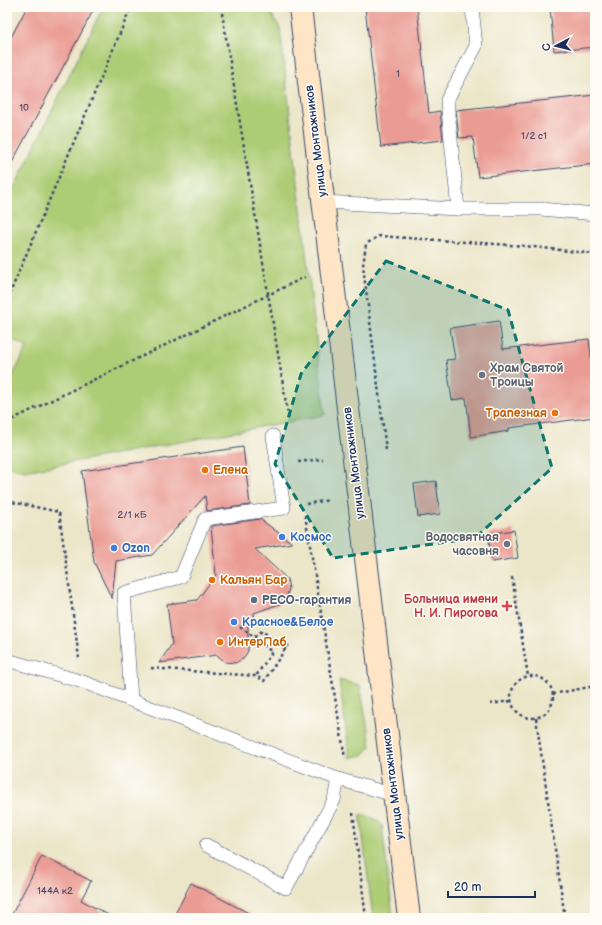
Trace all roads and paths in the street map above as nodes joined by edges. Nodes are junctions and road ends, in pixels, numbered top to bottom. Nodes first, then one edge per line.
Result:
1 (131, 7) edge
2 (300, 7) edge
3 (472, 7) edge
4 (323, 202) junction
5 (458, 209) junction
6 (595, 214) edge
7 (595, 254) edge
8 (363, 266) junction
9 (330, 271) junction
10 (7, 300) edge
11 (7, 422) edge
12 (273, 436) dead end
13 (386, 450) dead end
14 (323, 459) dead end
15 (296, 463) dead end
16 (329, 500) dead end
17 (7, 501) edge
18 (303, 505) dead end
19 (512, 577) dead end
20 (240, 627) dead end
21 (254, 637) junction
22 (290, 642) dead end
23 (286, 649) junction
24 (7, 660) edge
25 (128, 667) junction
26 (256, 676) junction
27 (528, 676) junction
28 (83, 682) junction
29 (595, 686) edge
30 (553, 694) junction
31 (131, 700) junction
32 (511, 701) junction
33 (490, 704) dead end
34 (536, 718) junction
35 (338, 779) junction
36 (394, 796) junction
37 (206, 845) dead end
38 (410, 918) edge
39 (565, 918) edge

1 - 10 path
2 - 4 main road, улица Монтажников
3 - 5 lane
4 - 5 lane
4 - 9 main road, улица Монтажников
5 - 6 lane
7 - 8 path
8 - 9 path
8 - 13 path
9 - 11 path
9 - 36 main road, улица Монтажников
12 - 25 lane
14 - 15 path
16 - 18 path
17 - 28 path
19 - 27 path
20 - 21 path
21 - 23 path
21 - 26 path
22 - 23 path
23 - 26 path
24 - 28 lane
25 - 26 path
25 - 31 lane
27 - 30 path
27 - 32 path
28 - 31 lane
29 - 30 path
30 - 34 path
31 - 35 lane
32 - 33 path
32 - 34 path
34 - 39 path
35 - 36 lane
35 - 37 lane
36 - 38 main road, улица Монтажников

